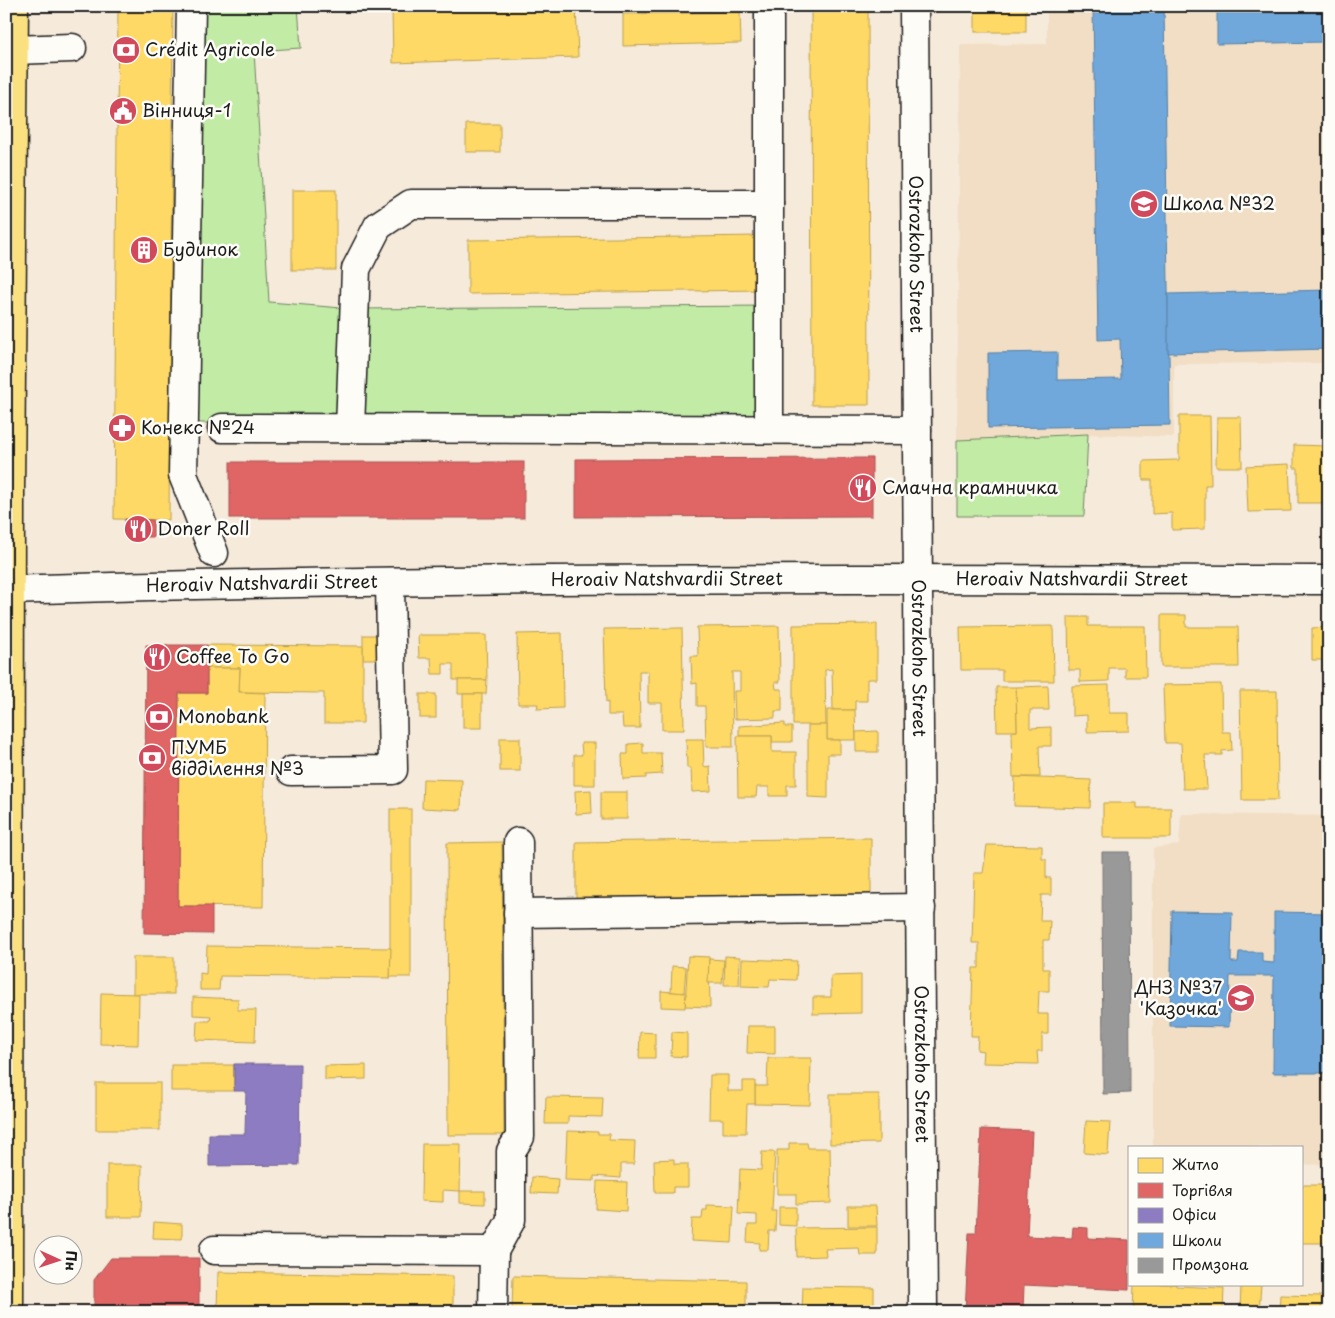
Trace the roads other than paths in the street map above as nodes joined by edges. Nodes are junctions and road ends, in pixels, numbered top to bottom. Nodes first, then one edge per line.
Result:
1 (14, 6) edge
2 (191, 6) edge
3 (772, 6) edge
4 (914, 6) edge
5 (72, 48) dead end
6 (13, 50) junction
7 (769, 204) junction
8 (222, 428) dead end
9 (350, 428) junction
10 (769, 429) junction
11 (917, 430) junction
12 (214, 553) dead end
13 (919, 579) junction
14 (1329, 580) edge
15 (390, 582) junction
16 (8, 590) edge
17 (291, 771) dead end
18 (518, 842) dead end
19 (921, 908) junction
20 (518, 913) junction
21 (214, 1250) dead end
22 (494, 1251) junction
23 (9, 1312) edge
24 (493, 1312) edge
25 (924, 1312) edge

1 - 6 main road
2 - 12 street
3 - 7 street
4 - 11 street, Ostrozkoho Street
5 - 6 street
6 - 16 main road
7 - 9 street
7 - 10 street
8 - 9 street
9 - 10 street
10 - 11 street
11 - 13 street, Ostrozkoho Street
13 - 14 street, Heroaiv Natshvardii Street
13 - 15 street, Heroaiv Natshvardii Street
13 - 19 street, Ostrozkoho Street
15 - 16 street, Heroaiv Natshvardii Street
15 - 17 street
16 - 23 main road
18 - 20 street
19 - 20 street
19 - 25 street, Ostrozkoho Street
20 - 22 street
21 - 22 street
22 - 24 street

